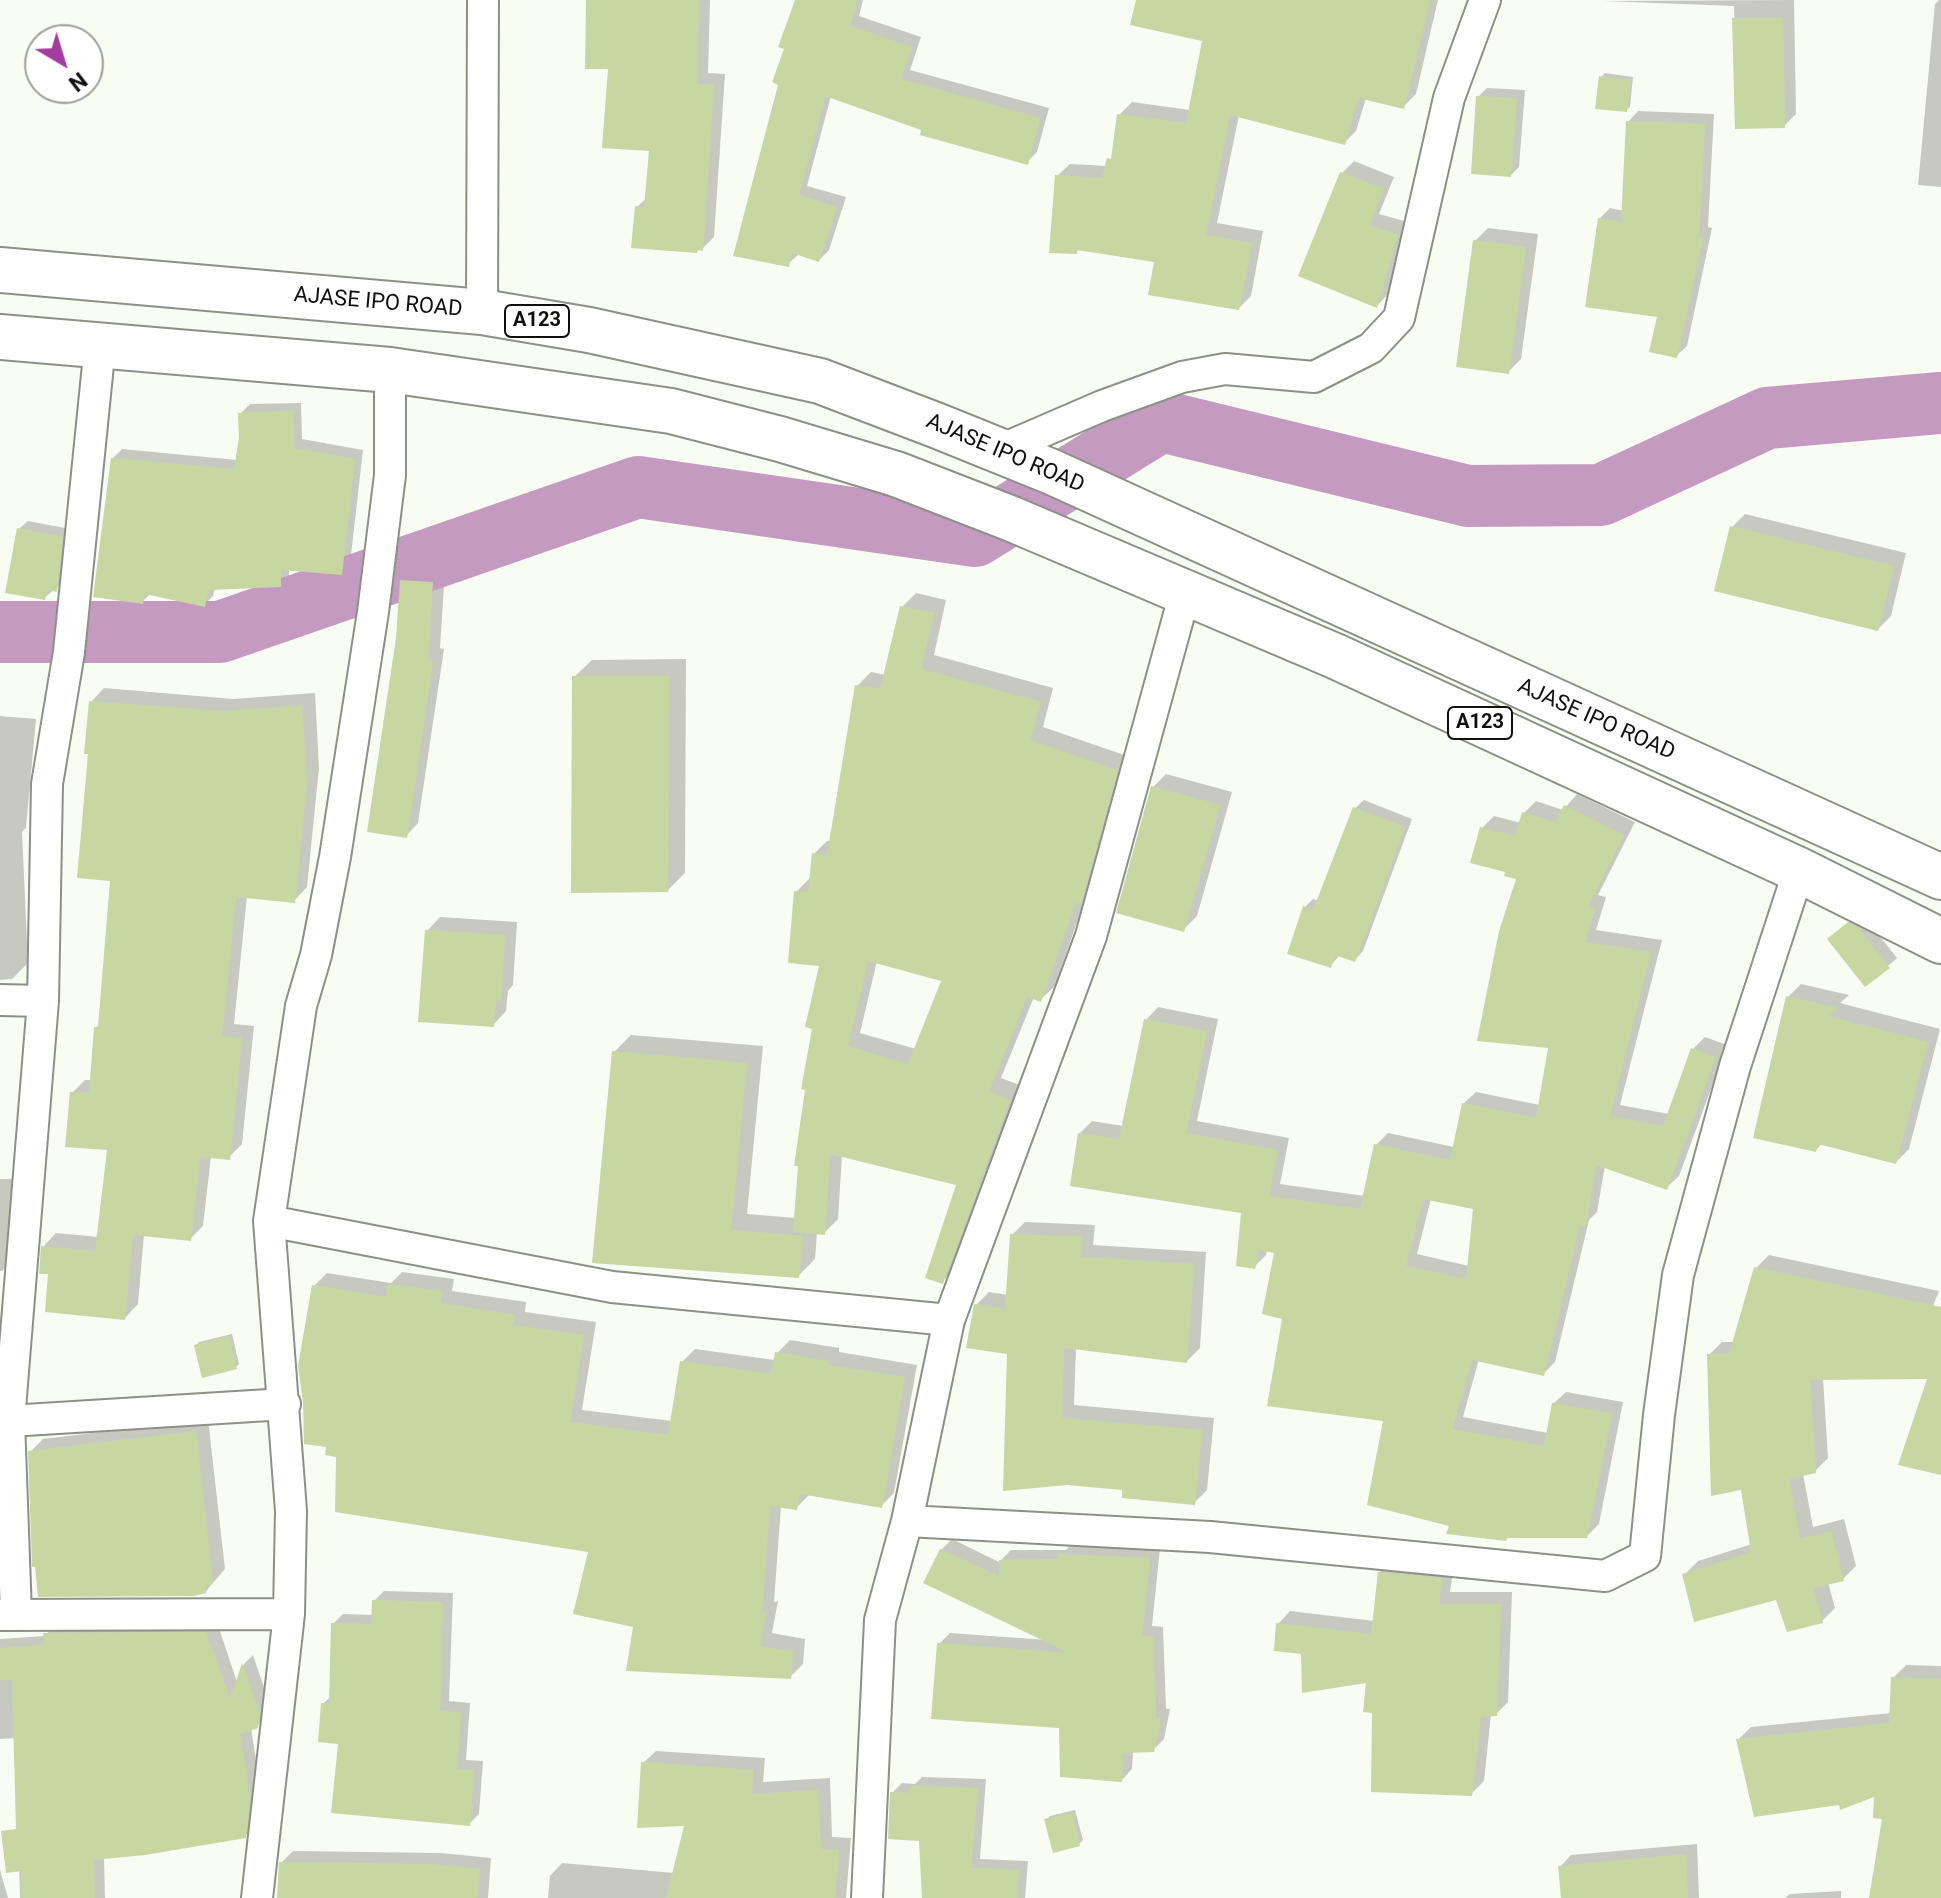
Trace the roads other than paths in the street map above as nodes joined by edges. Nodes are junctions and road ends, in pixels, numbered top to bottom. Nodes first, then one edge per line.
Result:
1 (483, 0) edge
2 (1485, 0) edge
3 (0, 270) edge
4 (482, 312) junction
5 (0, 337) edge
6 (100, 345) junction
7 (390, 370) junction
8 (1000, 450) junction
9 (1185, 593) junction
10 (1799, 870) junction
11 (1941, 877) edge
12 (1941, 941) edge
13 (0, 1000) edge
14 (43, 1001) junction
15 (269, 1221) junction
16 (949, 1320) junction
17 (285, 1404) junction
18 (9, 1421) junction
19 (907, 1521) junction
20 (8, 1614) edge
21 (289, 1614) junction
22 (257, 1898) edge
23 (867, 1898) edge

1 - 4 street
2 - 8 street
3 - 4 highway, AJASE IPO ROAD / A123
4 - 8 highway, AJASE IPO ROAD / A123
5 - 6 highway, A123
6 - 7 highway, A123
6 - 14 street
7 - 9 highway, A123
7 - 15 street
8 - 11 highway, AJASE IPO ROAD / A123
9 - 10 highway, A123
9 - 16 street
10 - 12 highway, A123
10 - 19 street
13 - 14 street
14 - 18 street
15 - 16 street
15 - 17 street
16 - 19 street
17 - 18 street
17 - 21 street
18 - 20 street
19 - 23 street
20 - 21 street
21 - 22 street

